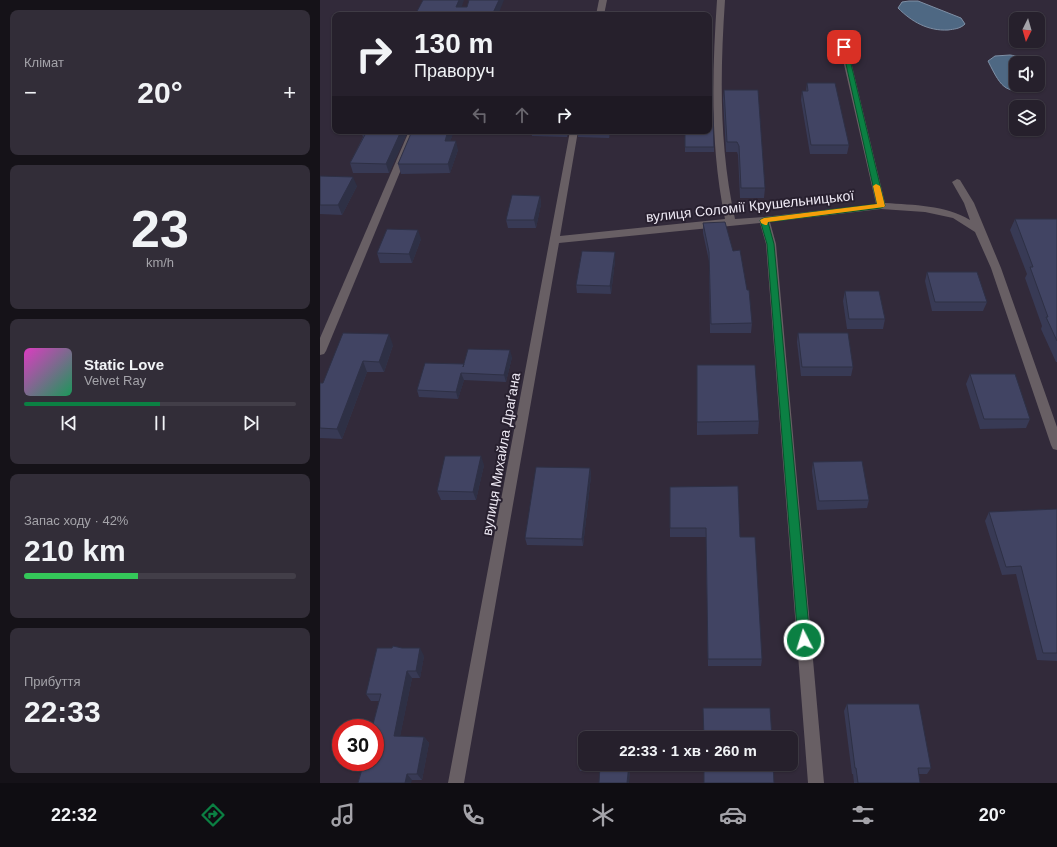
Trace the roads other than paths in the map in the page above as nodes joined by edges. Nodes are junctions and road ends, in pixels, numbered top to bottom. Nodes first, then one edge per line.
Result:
1 (603, 0) edge
2 (721, 0) edge
3 (601, 12) edge
4 (844, 47) dead end
5 (412, 134) edge
6 (573, 134) edge
7 (957, 182) dead end
8 (881, 206) junction
9 (764, 220) junction
10 (731, 222) junction
11 (979, 230) junction
12 (555, 240) junction
13 (320, 351) edge
14 (1057, 445) edge
15 (456, 783) edge
16 (816, 783) edge

1 - 3 street
2 - 10 street
4 - 8 street
5 - 13 street
6 - 12 street, вулиця Михайла Драґана
7 - 11 street
8 - 9 street, вулиця Соломії Крушельницької
8 - 11 street, вулиця Соломії Крушельницької
9 - 10 street, вулиця Соломії Крушельницької
9 - 16 street
10 - 12 street, вулиця Соломії Крушельницької
11 - 14 street
12 - 15 street, вулиця Михайла Драґана

